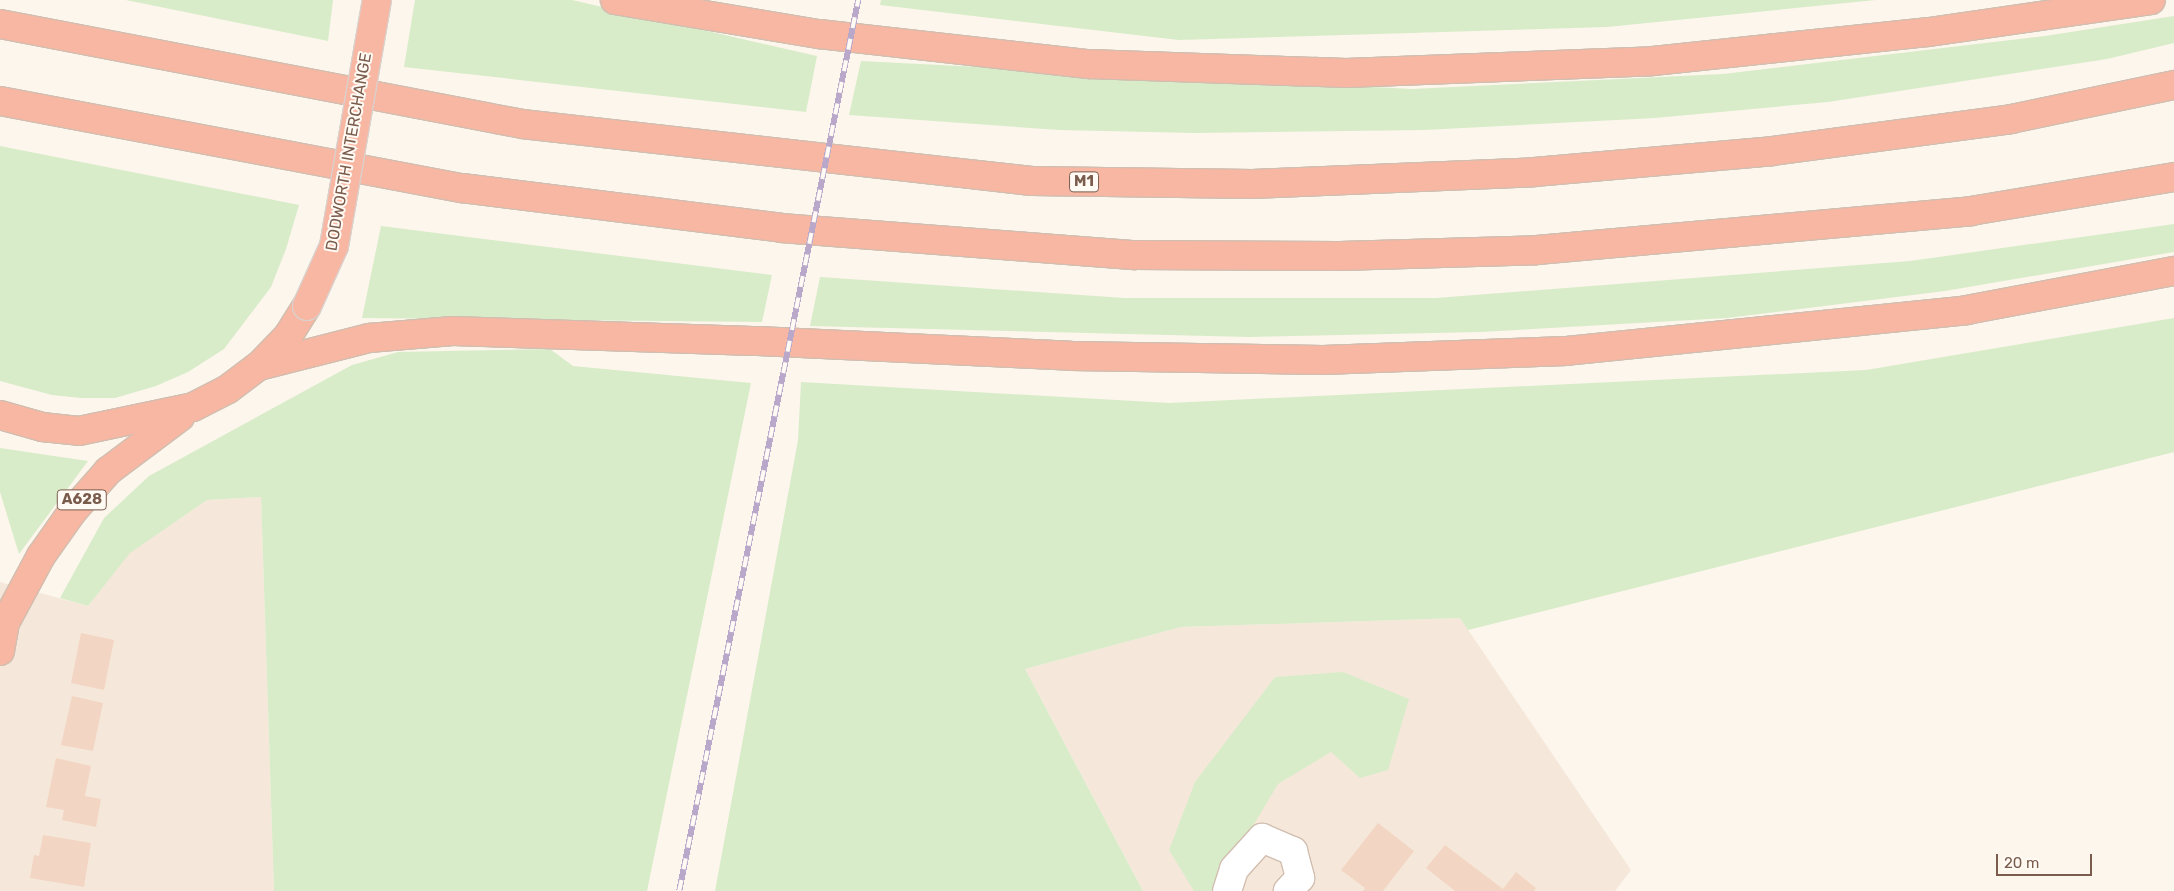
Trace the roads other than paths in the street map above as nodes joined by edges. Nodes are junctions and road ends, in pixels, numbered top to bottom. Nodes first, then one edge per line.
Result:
1 (377, 0) edge
2 (615, 0) edge
3 (2151, 0) edge
4 (0, 24) edge
5 (2174, 85) edge
6 (0, 100) edge
7 (2174, 177) edge
8 (2174, 271) edge
9 (259, 366) junction
10 (193, 407) junction
11 (0, 415) edge
12 (0, 594) edge
13 (5, 623) junction
14 (0, 651) edge
15 (1228, 891) edge
16 (1288, 891) edge

1 - 9 highway, DODWORTH INTERCHANGE, bridge
2 - 3 highway
4 - 5 highway, M1
6 - 7 highway
8 - 9 highway
9 - 10 highway, DODWORTH INTERCHANGE
10 - 11 highway, DODWORTH INTERCHANGE
10 - 13 highway, A628
12 - 13 highway, A628
13 - 14 highway, A628
15 - 16 lane

